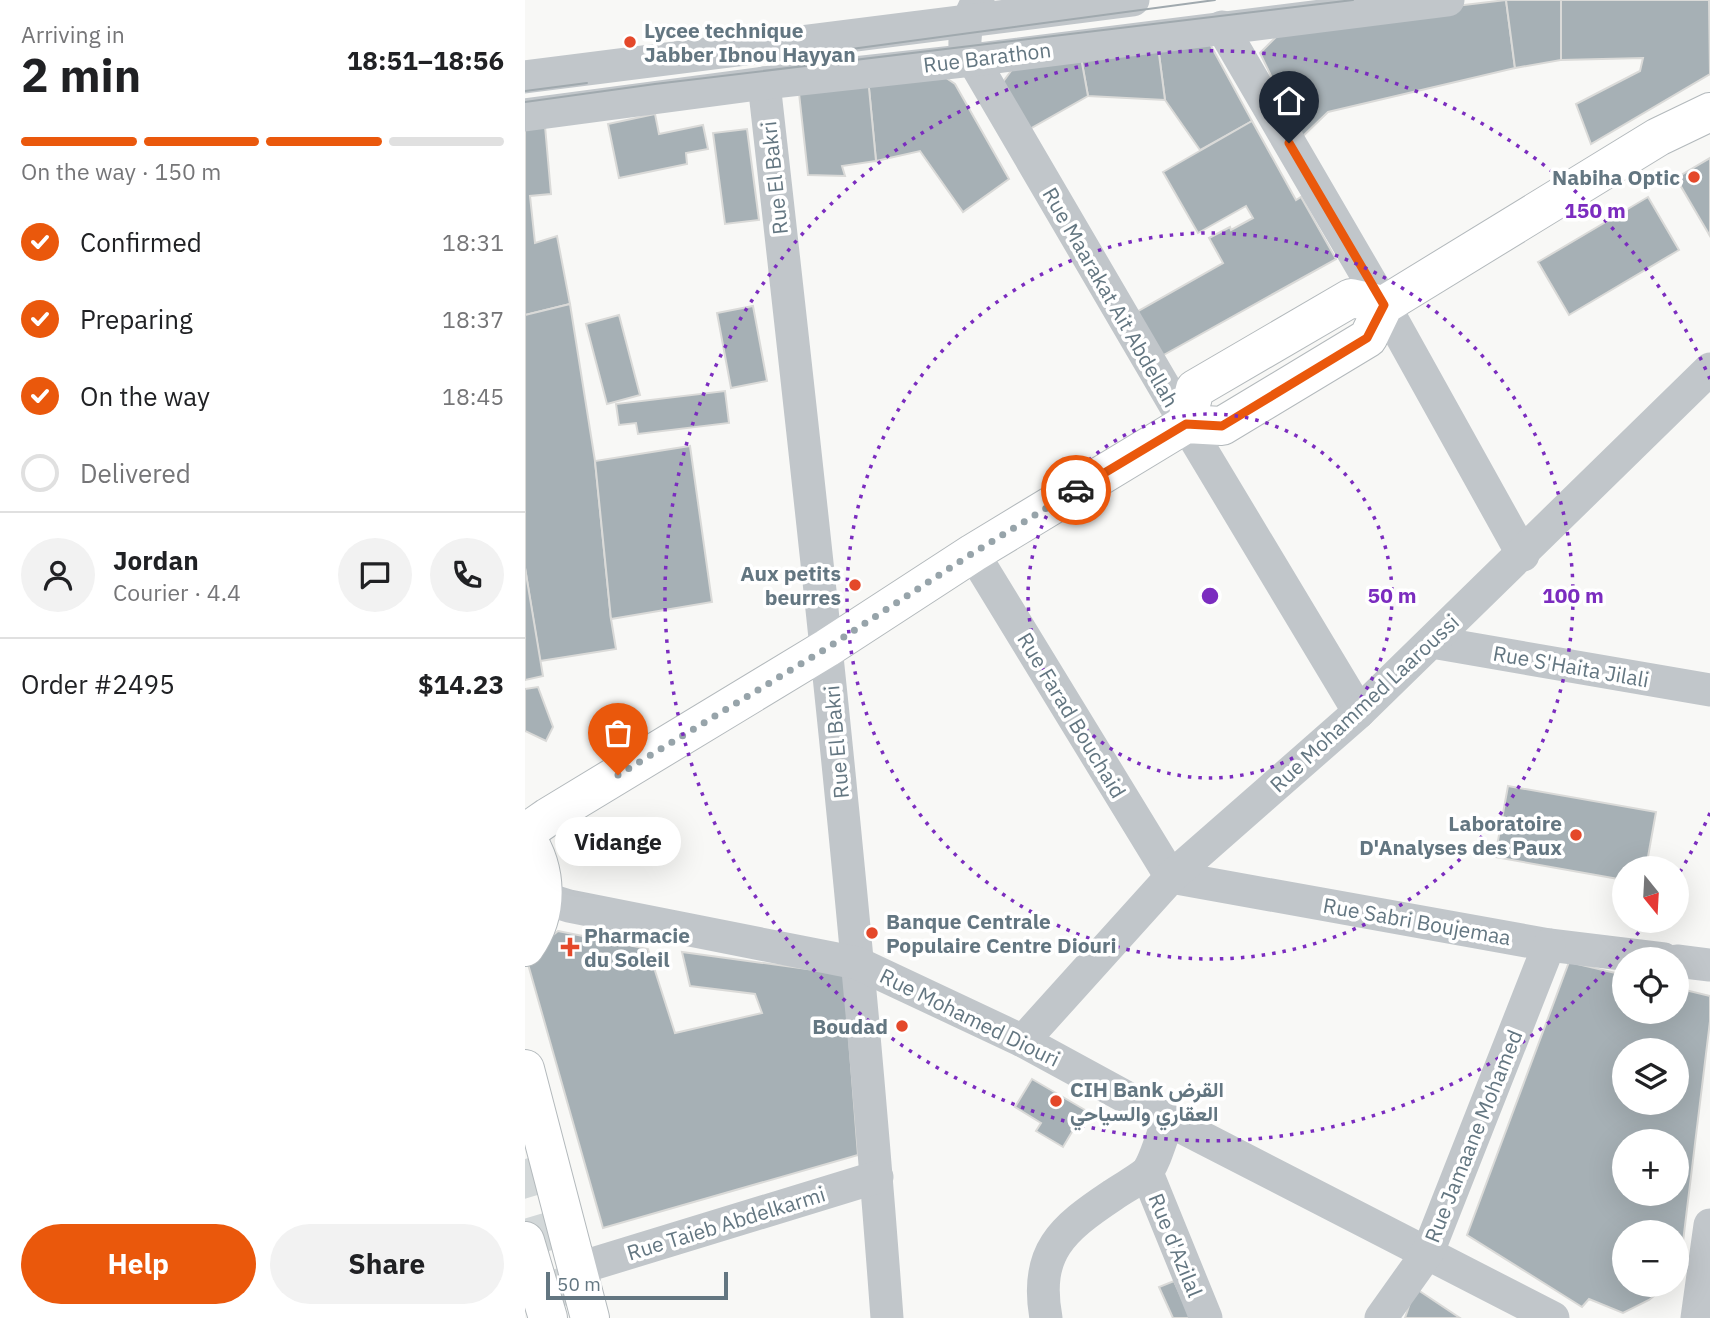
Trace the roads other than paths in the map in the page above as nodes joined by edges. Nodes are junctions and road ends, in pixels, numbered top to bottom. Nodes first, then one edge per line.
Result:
1 (1133, 0) edge
2 (1448, 0) edge
3 (973, 10) edge
4 (1222, 27) junction
5 (972, 60) junction
6 (525, 77) edge
7 (764, 83) junction
8 (1710, 112) edge
9 (525, 115) edge
10 (1384, 305) junction
11 (1710, 369) edge
12 (1186, 424) junction
13 (973, 553) junction
14 (1523, 555) junction
15 (1432, 642) junction
16 (827, 648) junction
17 (1710, 690) edge
18 (1359, 712) junction
19 (525, 834) edge
20 (1171, 877) junction
21 (543, 898) junction
22 (1549, 945) junction
23 (525, 947) edge
24 (1612, 953) edge
25 (1689, 962) edge
26 (857, 963) junction
27 (1710, 965) edge
28 (1023, 1041) junction
29 (525, 1069) edge
30 (1168, 1120) junction
31 (1147, 1173) junction
32 (877, 1177) junction
33 (1710, 1225) edge
34 (525, 1241) edge
35 (1428, 1252) junction
36 (576, 1269) junction
37 (548, 1318) edge
38 (590, 1318) edge
39 (887, 1318) edge
40 (1047, 1318) edge
41 (1206, 1318) edge
42 (1381, 1318) edge
43 (1553, 1318) edge
44 (1697, 1318) edge

1 - 3 street
2 - 4 street, Rue Barathon
3 - 5 street, Rue Maarakat Ait Abdellah
3 - 6 street
4 - 5 street, Rue Barathon
4 - 10 street
5 - 7 street, Rue Barathon
5 - 12 street, Rue Maarakat Ait Abdellah
7 - 9 street, Rue Barathon
7 - 16 street, Rue El Bakri
8 - 10 main road
10 - 12 main road
10 - 14 street
11 - 14 street, Rue Mohammed Laaroussi
12 - 13 main road
12 - 18 street, Rue Maarakat Ait Abdellah
13 - 16 main road
13 - 20 street, Rue Farad Bouchaid
14 - 15 street, Rue Mohammed Laaroussi
15 - 17 street, Rue S'Haita Jilali
15 - 18 street, Rue Mohammed Laaroussi
16 - 19 main road
16 - 26 street, Rue El Bakri
18 - 20 street, Rue Mohammed Laaroussi
19 - 21 main road
20 - 22 street, Rue Sabri Boujemaa
20 - 28 street, Rue Mohammed Laaroussi
21 - 23 main road
21 - 26 street, Rue Mohamed Diouri
22 - 24 street, Rue Sabri Boujemaa
22 - 35 street, Rue Jamaane Mohamed
25 - 27 street
26 - 28 street, Rue Mohamed Diouri
26 - 32 street, Rue El Bakri
28 - 30 street, Rue Mohamed Diouri
29 - 36 main road
30 - 31 street
30 - 35 street, Rue Mohamed Diouri
31 - 40 street
31 - 41 street, Rue d'Azilal
32 - 36 street, Rue Taieb Abdelkarmi
32 - 39 street, Rue El Bakri
33 - 44 street
34 - 37 main road
35 - 42 street, Rue Jamaane Mohamed
35 - 43 street, Rue Mohamed Diouri
36 - 38 main road

